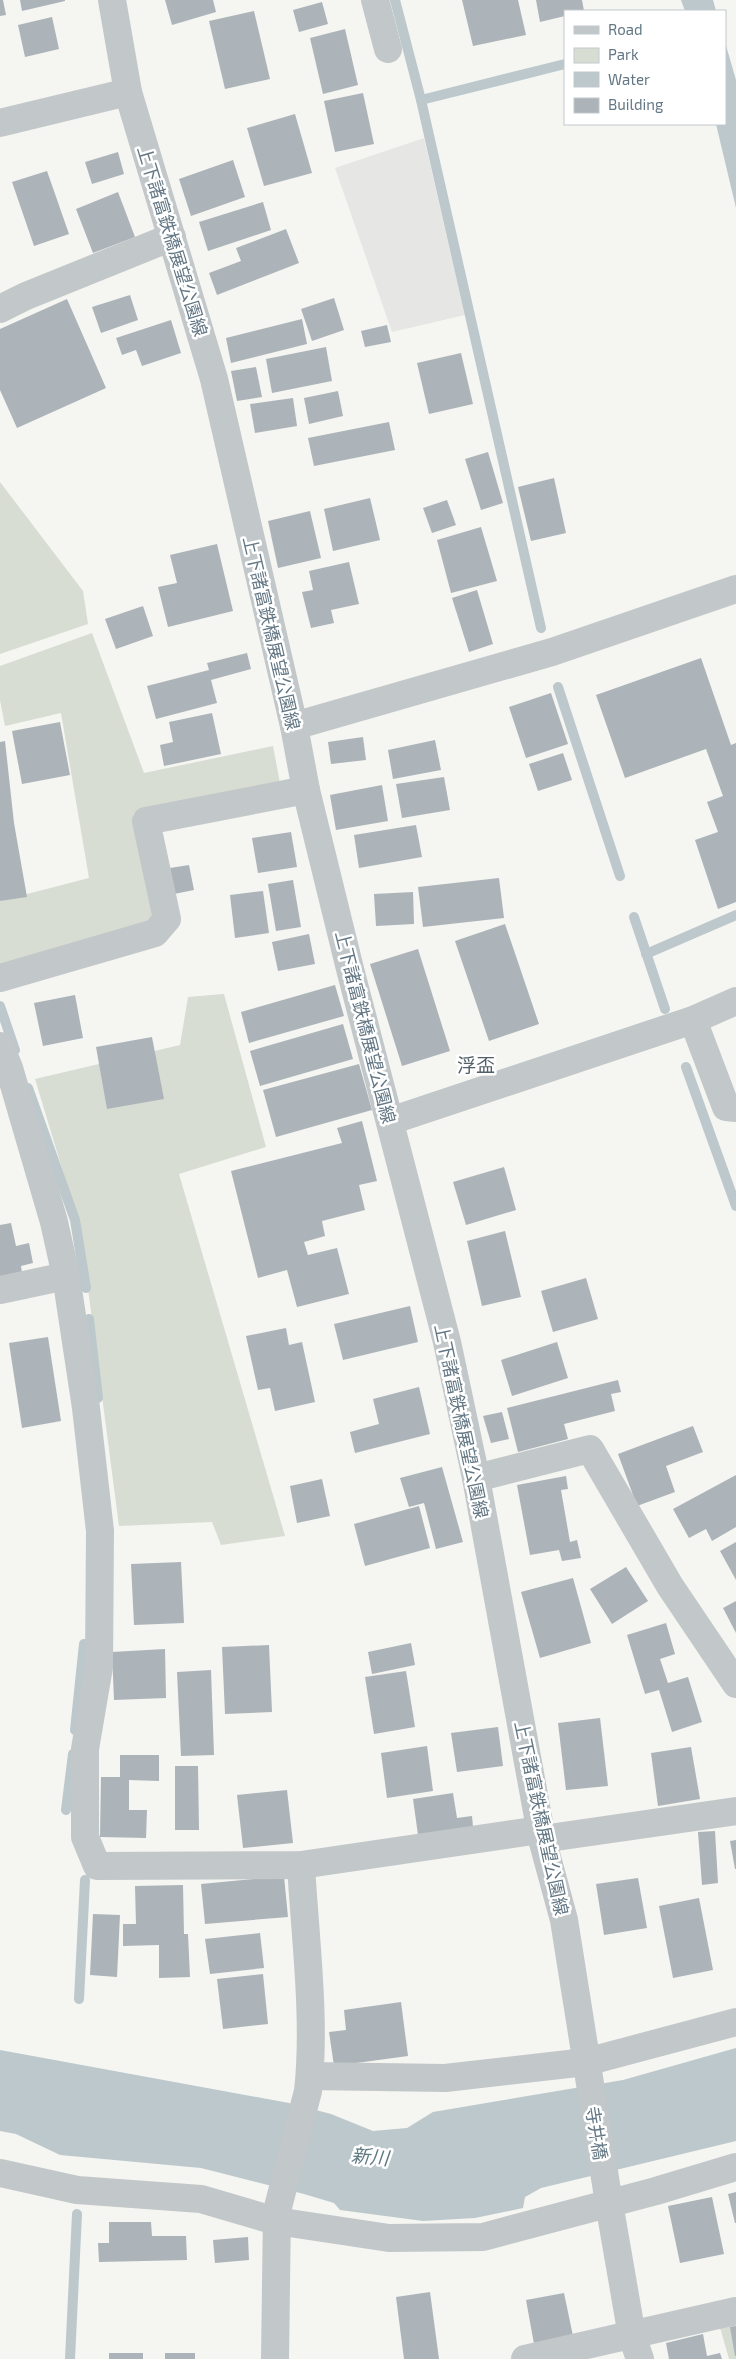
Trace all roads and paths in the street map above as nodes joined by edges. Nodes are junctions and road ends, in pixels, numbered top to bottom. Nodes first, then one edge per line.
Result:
1 (112, 0) edge
2 (375, 0) edge
3 (388, 49) dead end
4 (128, 92) junction
5 (0, 123) edge
6 (172, 237) junction
7 (0, 309) edge
8 (736, 589) edge
9 (294, 726) junction
10 (306, 790) junction
11 (0, 978) edge
12 (736, 1001) edge
13 (693, 1020) junction
14 (0, 1046) edge
15 (736, 1108) edge
16 (390, 1121) junction
17 (66, 1276) junction
18 (0, 1290) edge
19 (476, 1478) junction
20 (736, 1684) edge
21 (736, 1811) edge
22 (541, 1834) junction
23 (300, 1865) junction
24 (736, 2022) edge
25 (586, 2062) junction
26 (309, 2084) junction
27 (736, 2167) edge
28 (0, 2173) edge
29 (608, 2203) junction
30 (277, 2216) junction
31 (736, 2311) edge
32 (636, 2348) edge
33 (275, 2359) edge
34 (525, 2359) edge

1 - 4 street, 上下諸富鉄橋展望公園線
2 - 3 street
4 - 5 street
4 - 6 street, 上下諸富鉄橋展望公園線
6 - 7 street
6 - 9 street, 上下諸富鉄橋展望公園線
8 - 9 street
9 - 10 street, 上下諸富鉄橋展望公園線
10 - 11 street
10 - 16 street, 上下諸富鉄橋展望公園線
12 - 13 street
13 - 15 street
13 - 16 street
14 - 17 street
16 - 19 street, 上下諸富鉄橋展望公園線
17 - 18 street
17 - 23 street
19 - 20 street
19 - 22 street, 上下諸富鉄橋展望公園線
21 - 22 street
22 - 23 street
22 - 25 street, 上下諸富鉄橋展望公園線
23 - 26 street
24 - 25 street
25 - 26 street
25 - 29 street, 寺井橋
26 - 30 street
27 - 29 street
28 - 30 street
29 - 30 street
29 - 32 street
30 - 33 street
31 - 32 street
32 - 34 street

